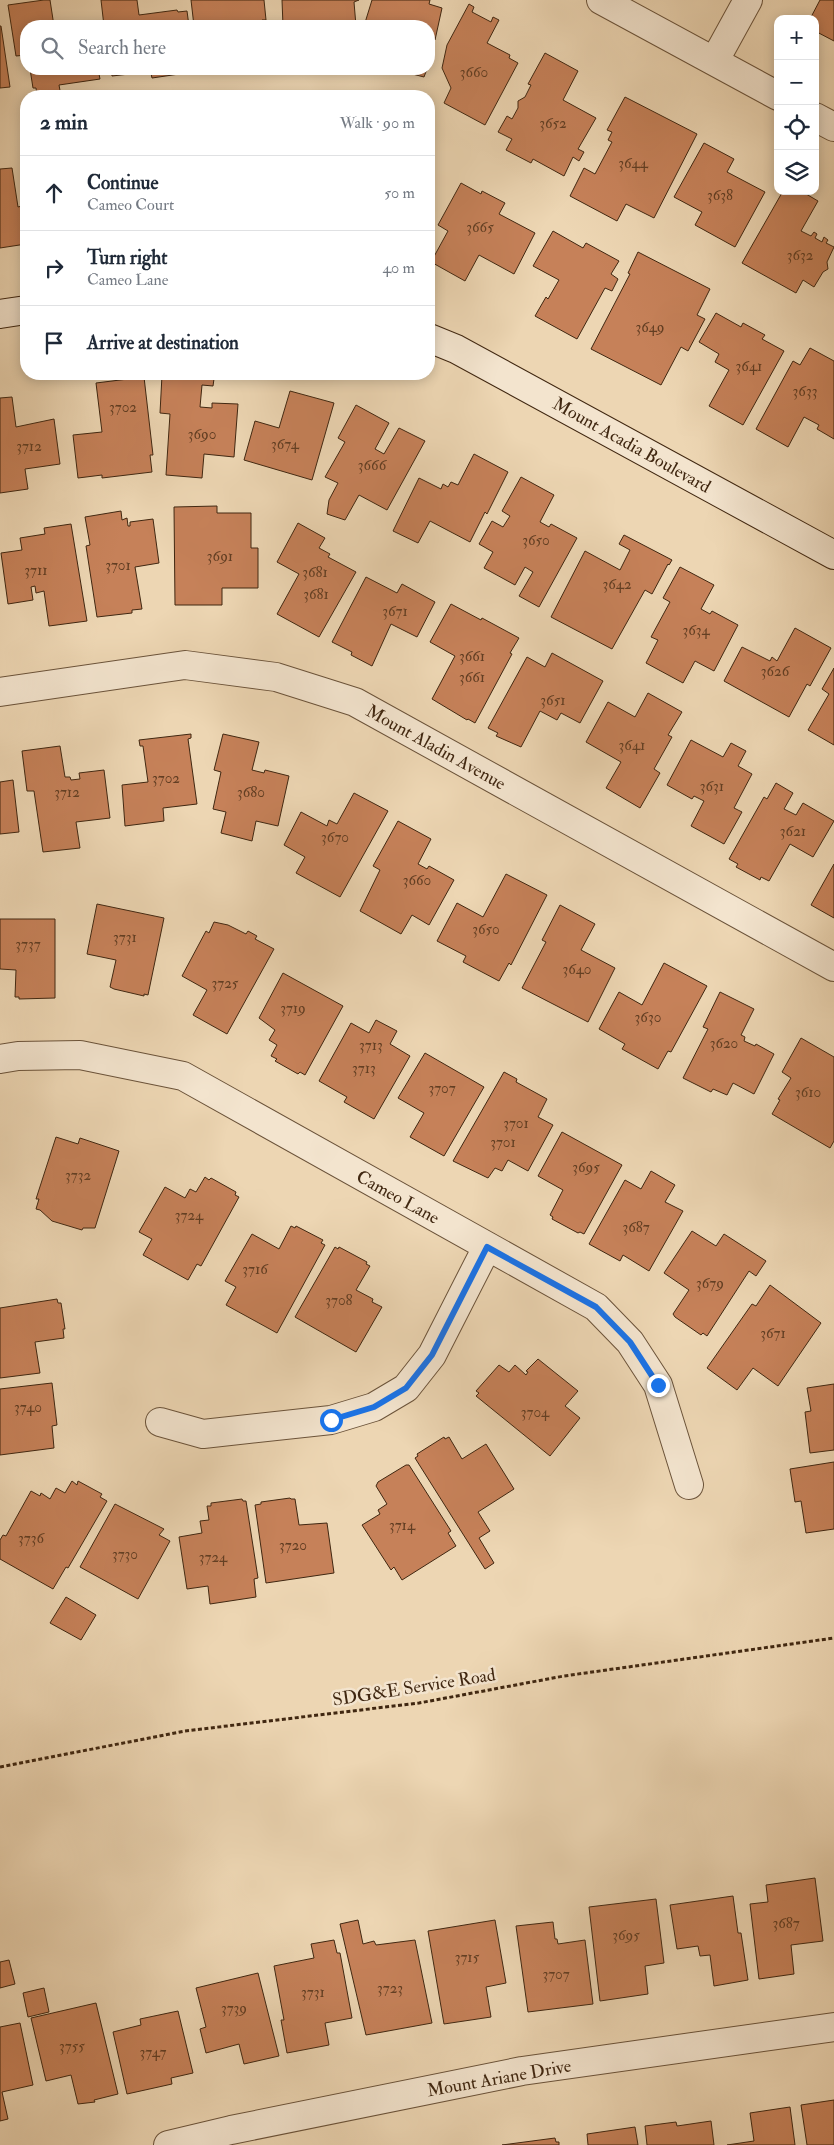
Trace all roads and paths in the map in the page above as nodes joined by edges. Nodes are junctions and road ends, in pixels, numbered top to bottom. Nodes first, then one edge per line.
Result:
1 (601, 0) edge
2 (748, 0) edge
3 (715, 60) junction
4 (774, 94) edge
5 (819, 119) edge
6 (834, 128) edge
7 (20, 311) edge
8 (0, 314) edge
9 (435, 340) edge
10 (834, 555) edge
11 (0, 692) edge
12 (834, 967) edge
13 (0, 1059) edge
14 (487, 1247) junction
15 (160, 1422) dead end
16 (689, 1485) dead end
17 (834, 1638) edge
18 (0, 1767) edge
19 (834, 2027) edge
20 (168, 2145) edge

1 - 3 street
2 - 3 street
3 - 4 street
5 - 6 street
7 - 8 street
9 - 10 street, Mount Acadia Boulevard
11 - 12 street, Mount Aladin Avenue
13 - 14 street, Cameo Lane
14 - 15 street
14 - 16 street, Cameo Lane
17 - 18 path, SDG&E Service Road
19 - 20 street, Mount Ariane Drive

